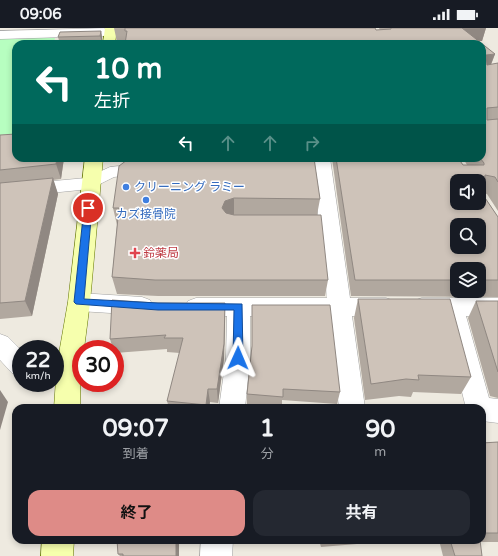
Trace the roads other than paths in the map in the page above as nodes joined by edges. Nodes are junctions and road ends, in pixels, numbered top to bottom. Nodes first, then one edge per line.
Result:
1 (144, 30) edge
2 (110, 34) edge
3 (0, 35) edge
4 (93, 162) edge
5 (321, 162) edge
6 (162, 166) edge
7 (90, 183) junction
8 (0, 192) edge
9 (79, 302) junction
10 (239, 307) junction
11 (338, 307) junction
12 (452, 307) junction
13 (498, 307) edge
14 (0, 344) edge
15 (12, 357) edge
16 (64, 367) edge
17 (64, 389) edge
18 (66, 404) edge
19 (232, 404) edge
20 (351, 404) edge
21 (478, 404) edge
22 (486, 410) edge
23 (498, 411) edge
24 (58, 544) edge
25 (217, 544) edge
26 (57, 556) edge
27 (216, 556) edge

1 - 2 street
2 - 3 street
4 - 7 main road
5 - 11 street
6 - 7 street
7 - 8 street
7 - 9 main road
9 - 10 street
9 - 16 main road
10 - 11 street
10 - 19 street
11 - 12 street
11 - 20 street
12 - 13 street
12 - 21 street
14 - 15 street
17 - 18 main road
22 - 23 street
24 - 26 main road
25 - 27 street

